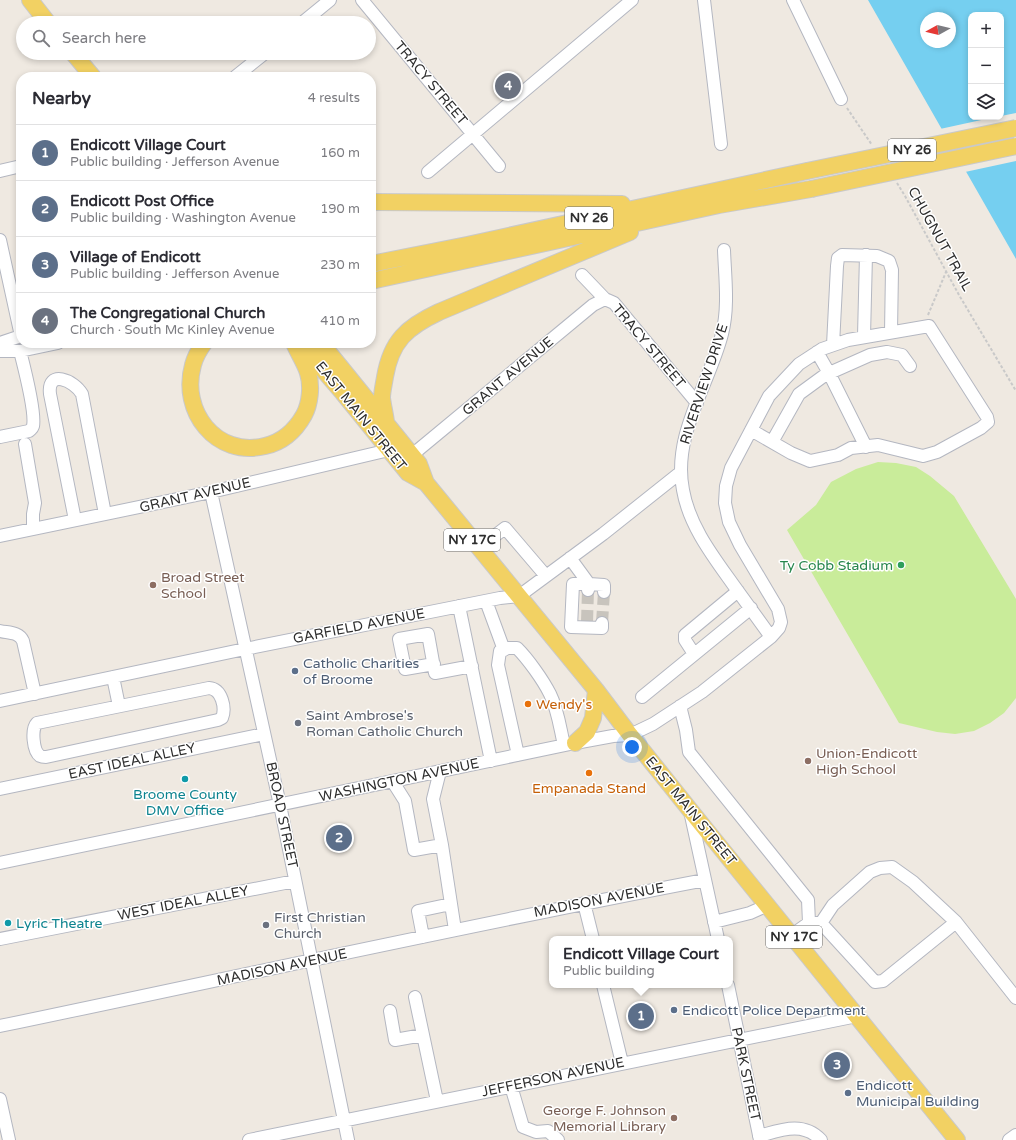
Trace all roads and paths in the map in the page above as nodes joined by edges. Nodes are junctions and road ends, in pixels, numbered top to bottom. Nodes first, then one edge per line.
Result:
1 (30, 0) edge
2 (330, 0) edge
3 (362, 0) edge
4 (632, 0) edge
5 (704, 0) edge
6 (793, 0) edge
7 (43, 16) edge
8 (311, 16) edge
9 (375, 16) edge
10 (376, 17) edge
11 (79, 60) edge
12 (256, 60) edge
13 (89, 72) edge
14 (241, 72) edge
15 (841, 99) joint
16 (1016, 128) edge
17 (473, 134) junction
18 (721, 144) dead end
19 (1016, 146) edge
20 (875, 150) dead end
21 (499, 166) dead end
22 (16, 167) edge
23 (0, 171) edge
24 (428, 172) dead end
25 (897, 183) dead end
26 (675, 199) junction
27 (376, 202) edge
28 (658, 219) junction
29 (0, 240) edge
30 (724, 250) dead end
31 (866, 255) junction
32 (376, 263) edge
33 (3, 264) edge
34 (946, 272) junction
35 (582, 275) dead end
36 (376, 280) edge
37 (605, 299) junction
38 (16, 316) edge
39 (926, 327) junction
40 (891, 332) junction
41 (864, 336) junction
42 (16, 338) edge
43 (0, 343) edge
44 (833, 345) junction
45 (34, 348) edge
46 (202, 348) edge
47 (296, 348) edge
48 (304, 348) edge
49 (325, 348) edge
50 (0, 351) edge
51 (20, 351) junction
52 (817, 352) junction
53 (910, 366) dead end
54 (829, 374) junction
55 (1016, 391) edge
56 (697, 403) junction
57 (386, 422) junction
58 (751, 430) junction
59 (0, 437) edge
60 (772, 442) junction
61 (25, 444) dead end
62 (866, 447) junction
63 (389, 450) junction
64 (412, 455) junction
65 (681, 472) junction
66 (426, 483) junction
67 (210, 492) junction
68 (105, 514) junction
69 (75, 520) junction
70 (33, 529) junction
71 (0, 536) edge
72 (479, 548) junction
73 (570, 558) junction
74 (546, 576) junction
75 (589, 587) junction
76 (738, 591) junction
77 (604, 592) dead end
78 (519, 596) junction
79 (486, 601) junction
80 (459, 606) junction
81 (751, 608) junction
82 (424, 613) junction
83 (602, 623) dead end
84 (571, 627) junction
85 (0, 631) edge
86 (428, 634) junction
87 (771, 637) junction
88 (555, 641) junction
89 (245, 649) junction
90 (504, 650) junction
91 (694, 654) junction
92 (434, 664) junction
93 (472, 666) junction
94 (112, 677) junction
95 (596, 690) junction
96 (35, 694) junction
97 (642, 697) dead end
98 (0, 701) edge
99 (119, 706) junction
100 (680, 706) junction
101 (264, 734) junction
102 (630, 735) junction
103 (570, 744) junction
104 (518, 755) junction
105 (491, 761) junction
106 (440, 771) junction
107 (393, 782) junction
108 (0, 789) edge
109 (280, 805) junction
110 (690, 810) junction
111 (442, 845) junction
112 (0, 863) edge
113 (295, 880) junction
114 (705, 880) junction
115 (584, 903) junction
116 (451, 904) junction
117 (768, 905) junction
118 (714, 922) junction
119 (956, 922) junction
120 (815, 923) junction
121 (456, 930) junction
122 (792, 935) junction
123 (591, 936) edge
124 (717, 936) edge
125 (423, 937) junction
126 (0, 939) edge
127 (312, 961) junction
128 (605, 988) edge
129 (729, 988) edge
130 (415, 997) dead end
131 (1016, 998) edge
132 (390, 1010) dead end
133 (857, 1016) junction
134 (0, 1026) edge
135 (423, 1035) junction
136 (739, 1039) junction
137 (622, 1063) junction
138 (511, 1086) junction
139 (0, 1099) edge
140 (437, 1101) junction
141 (1, 1112) edge
142 (344, 1120) junction
143 (1016, 1135) edge
144 (759, 1138) edge
145 (9, 1140) edge
146 (249, 1140) edge
147 (348, 1140) edge
148 (558, 1140) edge
149 (821, 1140) edge
150 (957, 1140) edge
151 (1009, 1140) edge

1 - 7 main road
2 - 8 street
3 - 9 street, TRACY STREET
4 - 17 street
5 - 18 street
6 - 15 street
10 - 17 street, TRACY STREET
11 - 13 main road
12 - 14 street
15 - 20 path
16 - 26 main road, NY 26, bridge
17 - 21 street, TRACY STREET
17 - 24 street
19 - 28 main road, NY 26, bridge
22 - 23 street
25 - 34 path, CHUGNUT TRAIL
26 - 27 main road
26 - 32 main road, NY 26
28 - 36 main road
28 - 57 main road, NY 26
29 - 33 street
30 - 56 street, RIVERVIEW DRIVE
31 - 40 street
31 - 41 street
31 - 44 street
33 - 38 street
34 - 39 path
34 - 55 path, CHUGNUT TRAIL
35 - 37 street, TRACY STREET
37 - 56 street, TRACY STREET
37 - 64 street, GRANT AVENUE
39 - 40 street
39 - 62 street
40 - 41 street
41 - 44 street
42 - 43 street
44 - 52 street
45 - 51 street
46 - 47 main road
48 - 63 main road, EAST MAIN STREET / NY 17C
49 - 57 main road, EAST MAIN STREET / NY 17C
50 - 51 street
51 - 59 street
52 - 54 street
52 - 58 street
53 - 54 street
54 - 60 street
54 - 62 street
56 - 65 street, RIVERVIEW DRIVE
57 - 64 main road, EAST MAIN STREET / NY 17C
58 - 60 street
58 - 87 street
60 - 62 street
61 - 70 street
63 - 66 main road, EAST MAIN STREET / NY 17C
63 - 67 street, GRANT AVENUE
64 - 66 main road, EAST MAIN STREET / NY 17C
65 - 73 street, GARFIELD AVENUE
65 - 76 street, RIVERVIEW DRIVE
66 - 72 main road, EAST MAIN STREET / NY 17C
67 - 68 street, GRANT AVENUE
67 - 89 street, BROAD STREET
68 - 69 street, GRANT AVENUE
68 - 69 street
69 - 70 street, GRANT AVENUE
70 - 71 street, GRANT AVENUE
72 - 74 street
72 - 78 main road, EAST MAIN STREET / NY 17C
73 - 74 street, GARFIELD AVENUE
73 - 75 street
74 - 78 street, GARFIELD AVENUE
75 - 77 street
75 - 84 street
76 - 81 street, RIVERVIEW DRIVE
76 - 91 street
78 - 79 street, GARFIELD AVENUE
78 - 88 main road, EAST MAIN STREET / NY 17C
79 - 80 street, GARFIELD AVENUE
79 - 90 street
80 - 82 street, GARFIELD AVENUE
80 - 93 street
81 - 87 street, RIVERVIEW DRIVE
81 - 91 street
82 - 86 street
82 - 89 street, GARFIELD AVENUE
83 - 84 street
84 - 88 street
85 - 96 street
86 - 92 street
86 - 92 street
87 - 100 street, WASHINGTON AVENUE
88 - 95 main road, EAST MAIN STREET / NY 17C
89 - 94 street, GARFIELD AVENUE
89 - 101 street, BROAD STREET
90 - 103 street
90 - 104 street
91 - 97 street
92 - 93 street
93 - 105 street
94 - 96 street, GARFIELD AVENUE
94 - 99 street
95 - 102 main road, EAST MAIN STREET / NY 17C
95 - 103 main road
96 - 98 street, GARFIELD AVENUE
99 - 99 street
100 - 102 street, WASHINGTON AVENUE
100 - 120 street
101 - 108 street, EAST IDEAL ALLEY
101 - 109 street, BROAD STREET
102 - 103 street, WASHINGTON AVENUE
102 - 110 main road, EAST MAIN STREET / NY 17C
103 - 104 street, WASHINGTON AVENUE
104 - 105 street, WASHINGTON AVENUE
105 - 106 street, WASHINGTON AVENUE
106 - 107 street, WASHINGTON AVENUE
106 - 111 street
107 - 109 street, WASHINGTON AVENUE
107 - 111 street
109 - 112 street, WASHINGTON AVENUE
109 - 113 street, BROAD STREET
110 - 114 street
110 - 117 main road, EAST MAIN STREET / NY 17C
111 - 116 street
113 - 126 street, WEST IDEAL ALLEY
113 - 127 street, BROAD STREET
114 - 115 street, MADISON AVENUE
114 - 118 street
115 - 121 street, MADISON AVENUE
115 - 123 street
116 - 121 street
116 - 125 street
117 - 118 street
117 - 122 main road, EAST MAIN STREET / NY 17C
118 - 124 street
119 - 120 street
119 - 120 street
119 - 131 street
120 - 122 street
121 - 125 street, MADISON AVENUE
122 - 133 main road, EAST MAIN STREET / NY 17C
125 - 127 street, MADISON AVENUE
127 - 134 street, MADISON AVENUE
127 - 142 street, BROAD STREET
128 - 137 street
129 - 136 street, PARK STREET
130 - 135 street
132 - 135 street
133 - 136 street, JEFFERSON AVENUE
133 - 150 main road, EAST MAIN STREET / NY 17C
135 - 140 street
136 - 137 street, JEFFERSON AVENUE
136 - 144 street, PARK STREET
137 - 138 street, JEFFERSON AVENUE
138 - 140 street, JEFFERSON AVENUE
138 - 148 street
139 - 141 street
140 - 142 street, JEFFERSON AVENUE
141 - 145 street
142 - 146 street, JEFFERSON AVENUE
142 - 147 street, BROAD STREET
143 - 151 street
144 - 149 street

